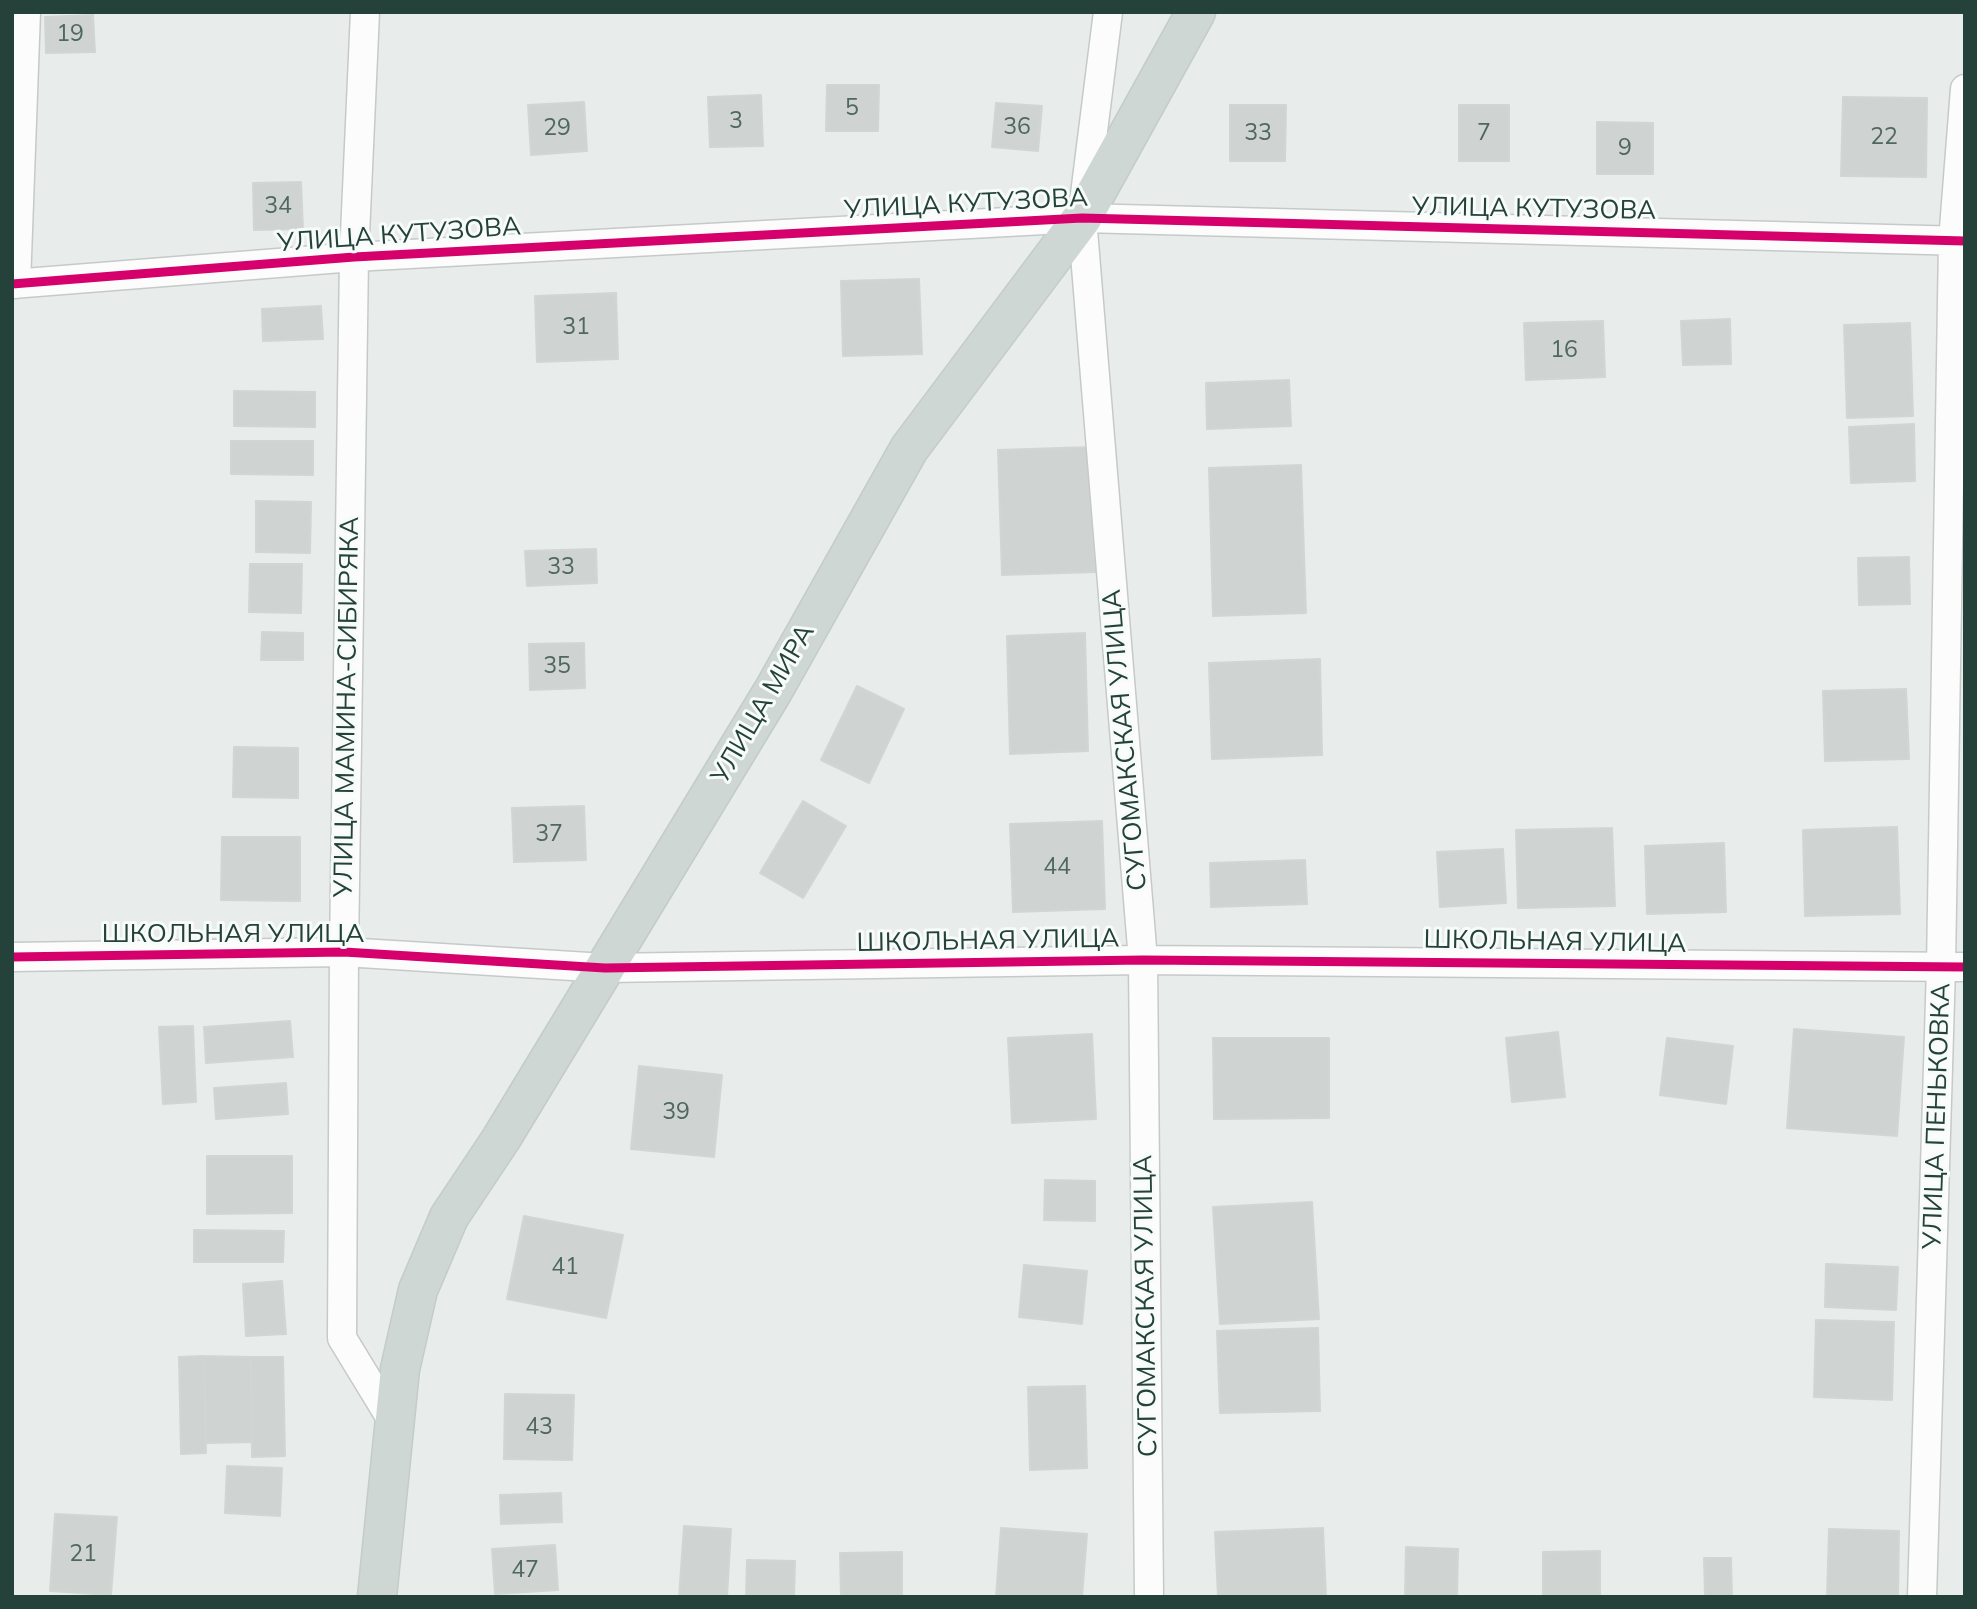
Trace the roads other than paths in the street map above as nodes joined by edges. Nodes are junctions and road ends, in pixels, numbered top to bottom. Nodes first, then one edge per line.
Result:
1 (26, 12) edge
2 (365, 12) edge
3 (1108, 12) edge
4 (1196, 12) edge
5 (1965, 89) edge
6 (1082, 218) junction
7 (1959, 241) edge
8 (354, 257) junction
9 (14, 284) edge
10 (344, 952) junction
11 (12, 957) edge
12 (1143, 960) junction
13 (1953, 967) edge
14 (604, 968) junction
15 (394, 1425) junction
16 (377, 1597) edge
17 (1149, 1597) edge
18 (1922, 1597) edge

1 - 9 street
2 - 8 street, УЛИЦА МАМИНА-СИБИРЯКА
3 - 6 street, СУГОМАКСКАЯ УЛИЦА
4 - 6 main road, УЛИЦА МИРА
5 - 7 street, УЛИЦА ПЕНЬКОВКА
6 - 7 street, УЛИЦА КУТУЗОВА
6 - 8 street, УЛИЦА КУТУЗОВА
6 - 12 street, СУГОМАКСКАЯ УЛИЦА
6 - 14 main road, УЛИЦА МИРА
7 - 13 street, УЛИЦА ПЕНЬКОВКА
8 - 9 street, УЛИЦА КУТУЗОВА
8 - 10 street, УЛИЦА МАМИНА-СИБИРЯКА
10 - 11 street, ШКОЛЬНАЯ УЛИЦА
10 - 14 street, ШКОЛЬНАЯ УЛИЦА
10 - 15 street, УЛИЦА МАМИНА-СИБИРЯКА
12 - 13 street, ШКОЛЬНАЯ УЛИЦА
12 - 14 street, ШКОЛЬНАЯ УЛИЦА
12 - 17 street, СУГОМАКСКАЯ УЛИЦА
13 - 18 street, УЛИЦА ПЕНЬКОВКА
14 - 15 main road, УЛИЦА МИРА
15 - 16 main road

